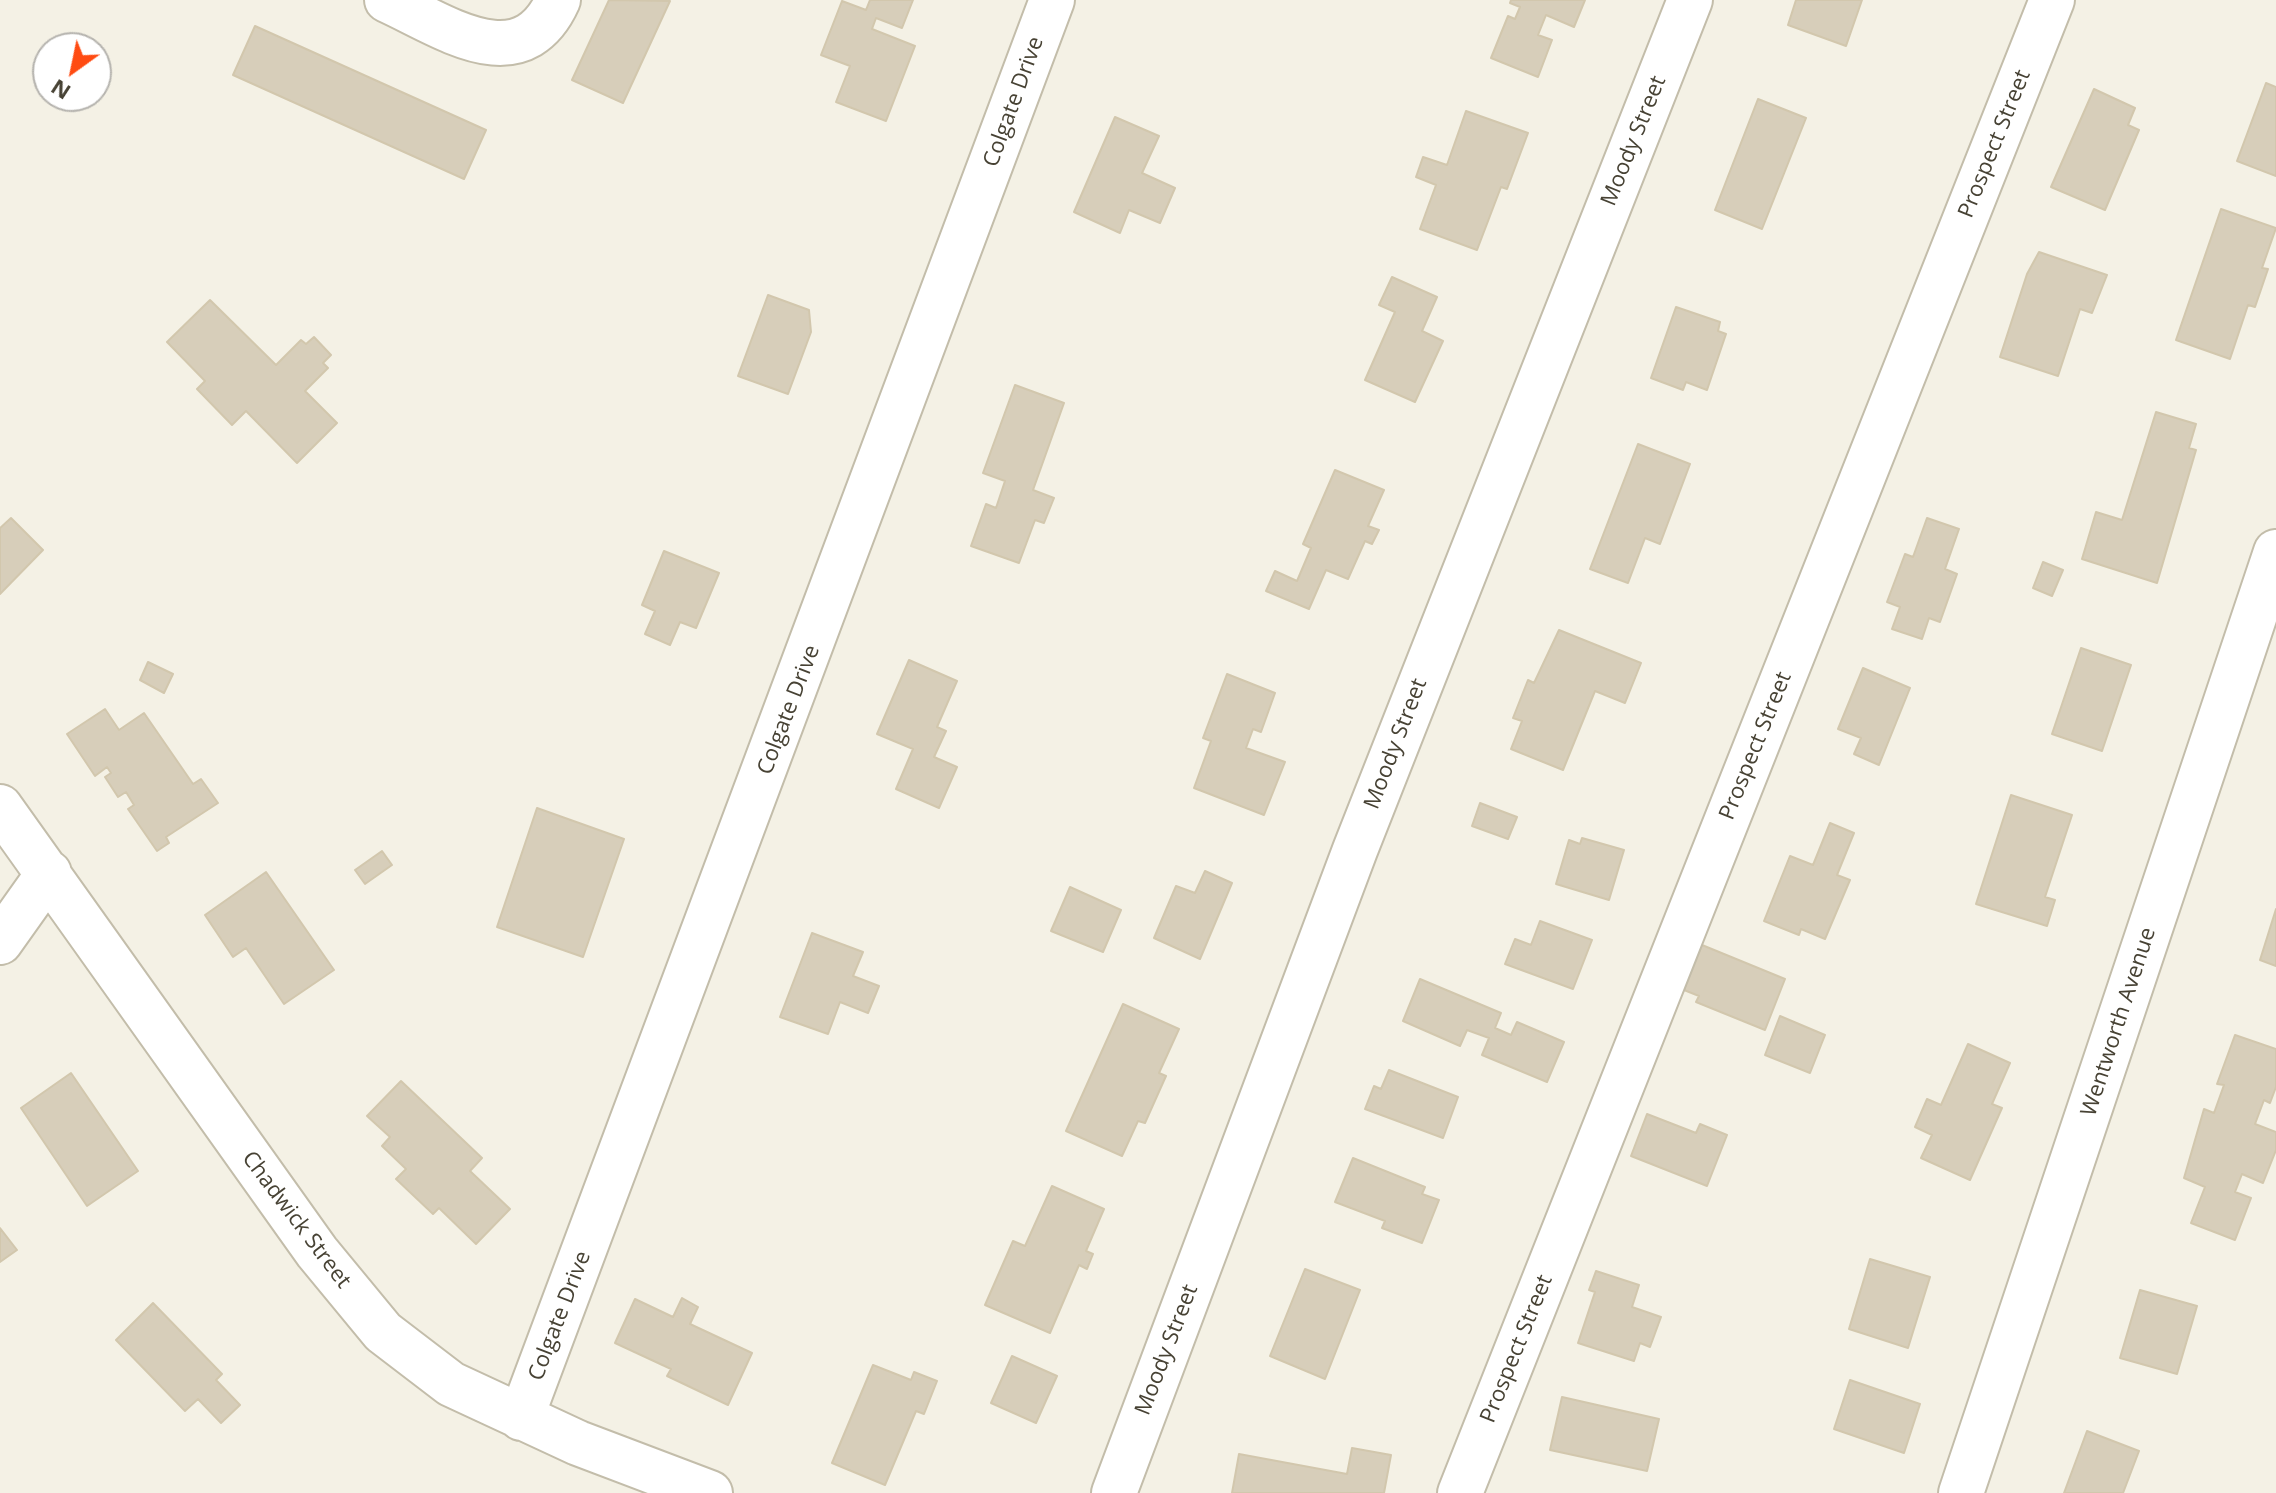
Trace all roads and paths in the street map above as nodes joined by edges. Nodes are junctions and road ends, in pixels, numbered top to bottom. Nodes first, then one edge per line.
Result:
1 (387, 0) edge
2 (558, 0) edge
3 (1052, 0) edge
4 (1690, 0) edge
5 (2052, 0) edge
6 (2276, 552) edge
7 (0, 807) edge
8 (49, 873) junction
9 (0, 942) edge
10 (521, 1418) junction
11 (710, 1493) edge
12 (1114, 1493) edge
13 (1460, 1493) edge
14 (1961, 1493) edge

1 - 2 street
3 - 10 street, Colgate Drive
4 - 12 street, Moody Street
5 - 13 street, Prospect Street
6 - 14 street, Wentworth Avenue
7 - 8 street, Chadwick Street
8 - 9 street
8 - 10 street, Chadwick Street
10 - 11 street, Chadwick Street

